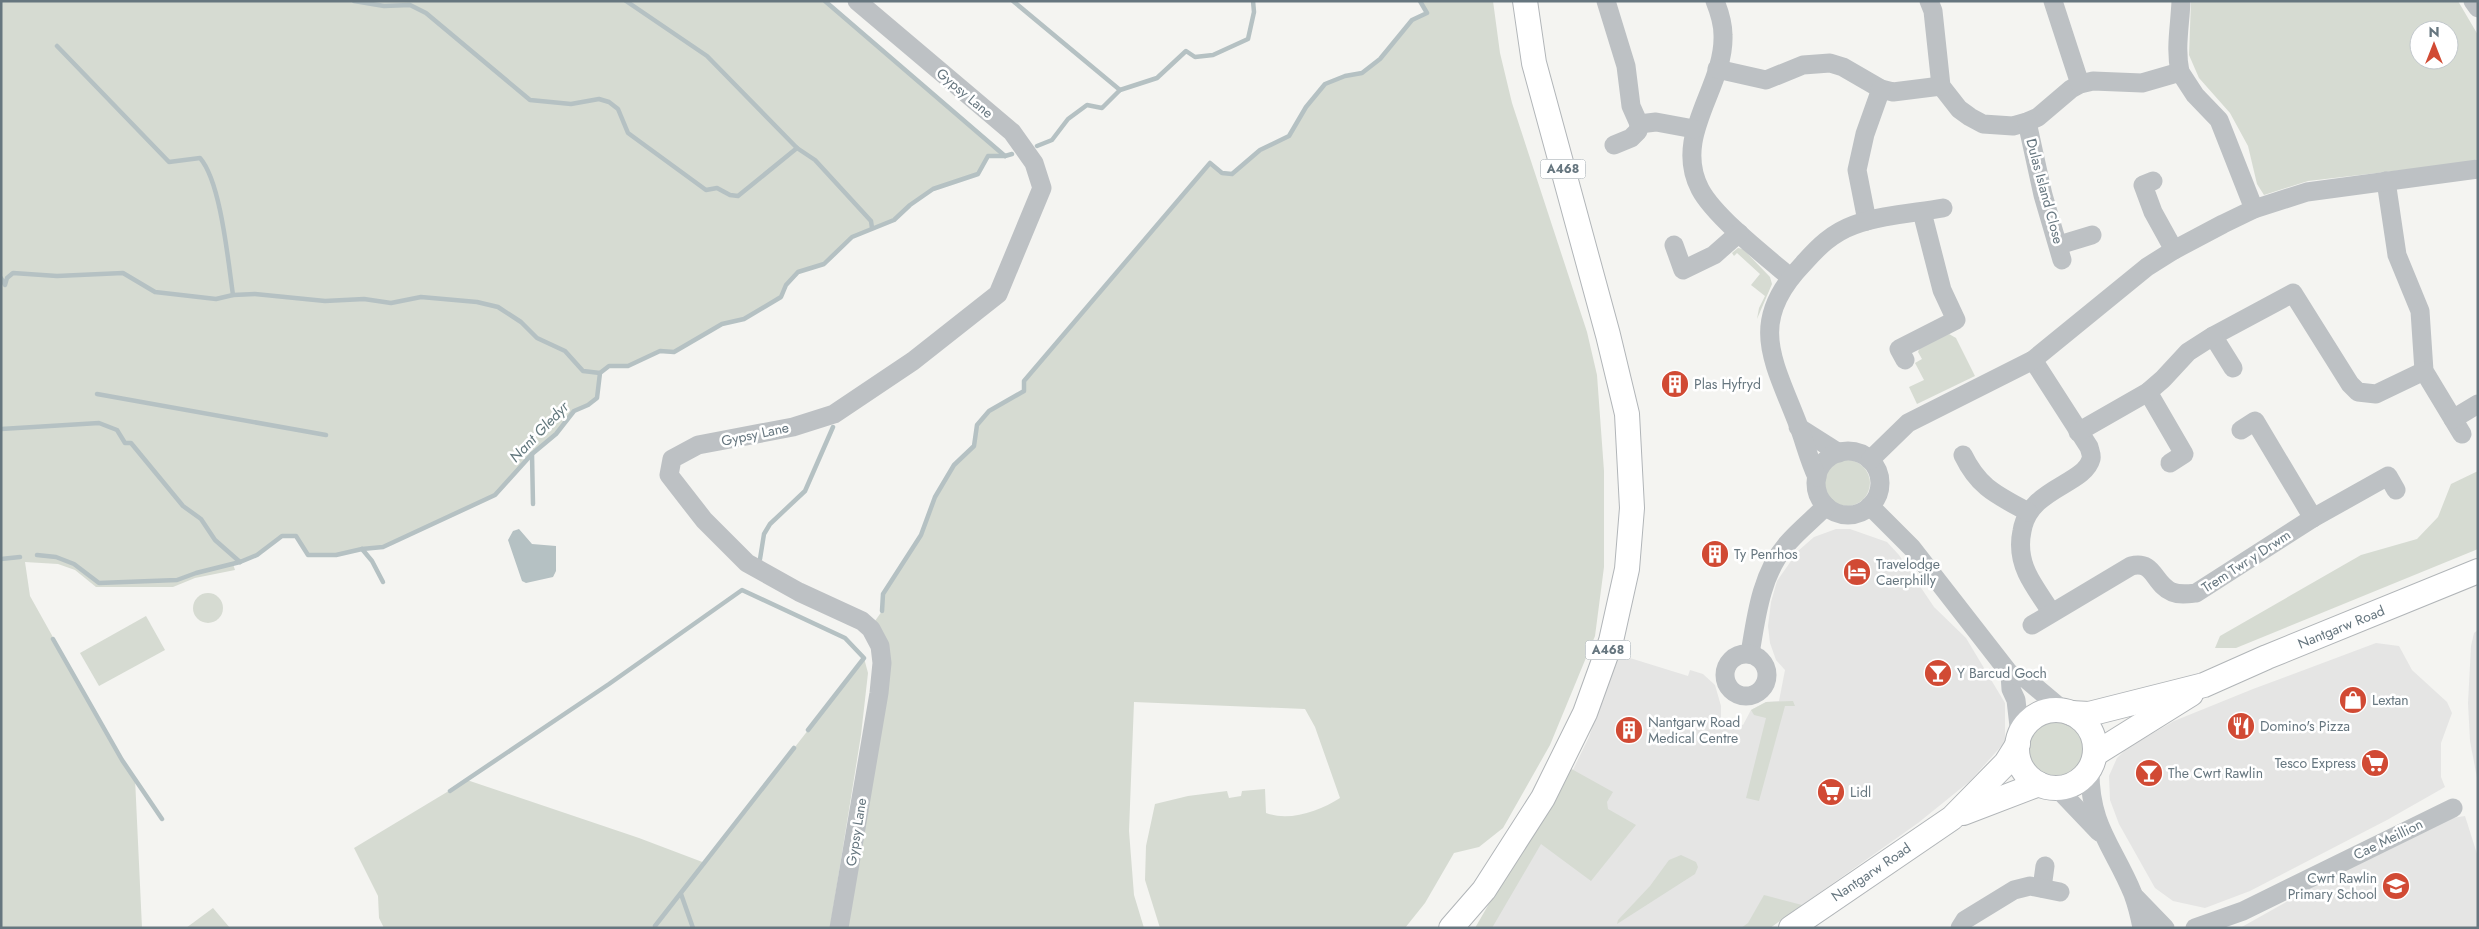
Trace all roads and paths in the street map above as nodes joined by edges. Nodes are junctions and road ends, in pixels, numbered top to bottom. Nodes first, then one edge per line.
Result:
1 (857, 1) edge
2 (1525, 1) edge
3 (1607, 1) edge
4 (1929, 1) edge
5 (2053, 1) edge
6 (2181, 1) edge
7 (2473, 1) edge
8 (2478, 8) edge
9 (1718, 9) edge
10 (1717, 69) junction
11 (2180, 72) junction
12 (2080, 84) junction
13 (1942, 86) junction
14 (1880, 89) junction
15 (2026, 122) junction
16 (1639, 124) junction
17 (1694, 128) junction
18 (1614, 145) dead end
19 (2478, 169) edge
20 (2153, 181) dead end
21 (2386, 181) junction
22 (1943, 208) dead end
23 (2254, 210) junction
24 (1922, 212) junction
25 (1867, 221) junction
26 (1739, 233) junction
27 (2092, 235) dead end
28 (1674, 245) dead end
29 (2174, 250) junction
30 (1790, 277) junction
31 (2213, 336) junction
32 (1905, 360) dead end
33 (2033, 360) junction
34 (2233, 368) dead end
35 (2424, 371) junction
36 (2148, 392) junction
37 (2478, 404) edge
38 (1798, 426) junction
39 (2240, 430) dead end
40 (2078, 432) junction
41 (1839, 453) junction
42 (1964, 455) dead end
43 (1870, 460) junction
44 (2170, 463) dead end
45 (1816, 477) junction
46 (2396, 490) dead end
47 (1826, 506) junction
48 (1870, 506) junction
49 (2028, 512) junction
50 (2312, 518) junction
51 (2478, 571) edge
52 (2051, 612) junction
53 (2032, 625) dead end
54 (1750, 654) dead end
55 (2010, 674) junction
56 (2204, 685) junction
57 (2067, 712) junction
58 (2019, 740) junction
59 (2093, 761) junction
60 (2048, 787) junction
61 (2453, 808) dead end
62 (1952, 818) junction
63 (2102, 835) junction
64 (2045, 866) dead end
65 (2133, 895) junction
66 (2243, 911) junction
67 (839, 928) edge
68 (1451, 928) edge
69 (1791, 928) edge
70 (1960, 928) edge
71 (2142, 928) edge
72 (2165, 928) edge
73 (2196, 928) edge
74 (2218, 928) edge

1 - 67 street, Gypsy Lane
2 - 68 main road, A468
3 - 16 street
4 - 13 street
5 - 12 street
6 - 11 street
7 - 8 street
9 - 10 street
10 - 14 street
10 - 17 street
11 - 12 street
11 - 23 street
12 - 15 street
13 - 14 street
13 - 15 street
14 - 25 street
15 - 27 street, Dulas Island Close
16 - 17 street
16 - 18 street
17 - 26 street
19 - 21 street
20 - 29 street
21 - 23 street
21 - 35 street
22 - 24 street
23 - 29 street
24 - 25 street
24 - 32 street
25 - 30 street
26 - 28 street
26 - 30 street
29 - 33 street
30 - 38 street
31 - 34 street
31 - 35 street
31 - 36 street
33 - 40 street
33 - 43 street
35 - 37 street
36 - 40 street
36 - 44 street
38 - 41 street
38 - 45 street
39 - 50 street
40 - 49 street
41 - 43 street
41 - 45 street
42 - 49 street
43 - 48 street
45 - 47 street
46 - 50 street, Trem Twr y Drwm
47 - 48 street
47 - 54 street
48 - 55 street
49 - 52 street
50 - 52 street, Trem Twr y Drwm
51 - 56 main road, Nantgarw Road
52 - 53 street, Trem Twr y Drwm
55 - 57 street
55 - 58 street
56 - 57 main road, Nantgarw Road
56 - 59 main road, Nantgarw Road
57 - 58 main road
57 - 59 main road
58 - 60 main road
58 - 62 main road, Nantgarw Road
59 - 60 main road
59 - 63 street
60 - 62 main road, Nantgarw Road
60 - 63 street
61 - 66 street, Cae Meillion
62 - 69 main road, Nantgarw Road
63 - 65 street
64 - 70 street
65 - 71 street
65 - 72 street
66 - 73 street, Cae Meillion
66 - 74 street, Cae Meillion

